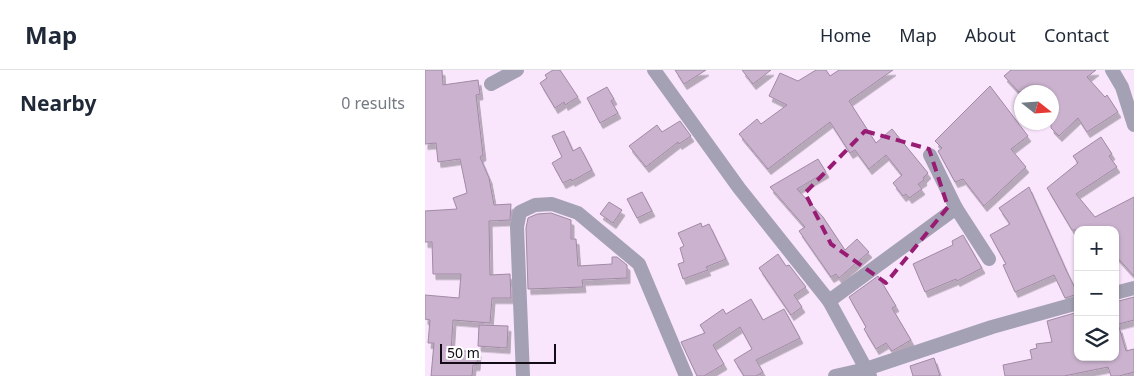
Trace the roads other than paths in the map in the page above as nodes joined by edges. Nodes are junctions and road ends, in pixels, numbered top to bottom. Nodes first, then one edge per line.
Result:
1 (517, 70) edge
2 (654, 70) edge
3 (1112, 70) edge
4 (491, 84) dead end
5 (1134, 126) edge
6 (930, 155) dead end
7 (956, 208) junction
8 (989, 259) dead end
9 (1134, 288) edge
10 (1119, 292) edge
11 (829, 301) junction
12 (1074, 304) edge
13 (868, 373) edge
14 (523, 376) edge
15 (686, 376) edge
16 (835, 376) edge

1 - 4 street
2 - 11 street
3 - 5 street
6 - 7 street
7 - 8 street
7 - 11 street
9 - 10 street
11 - 13 street
12 - 13 street
13 - 16 street
14 - 15 street

